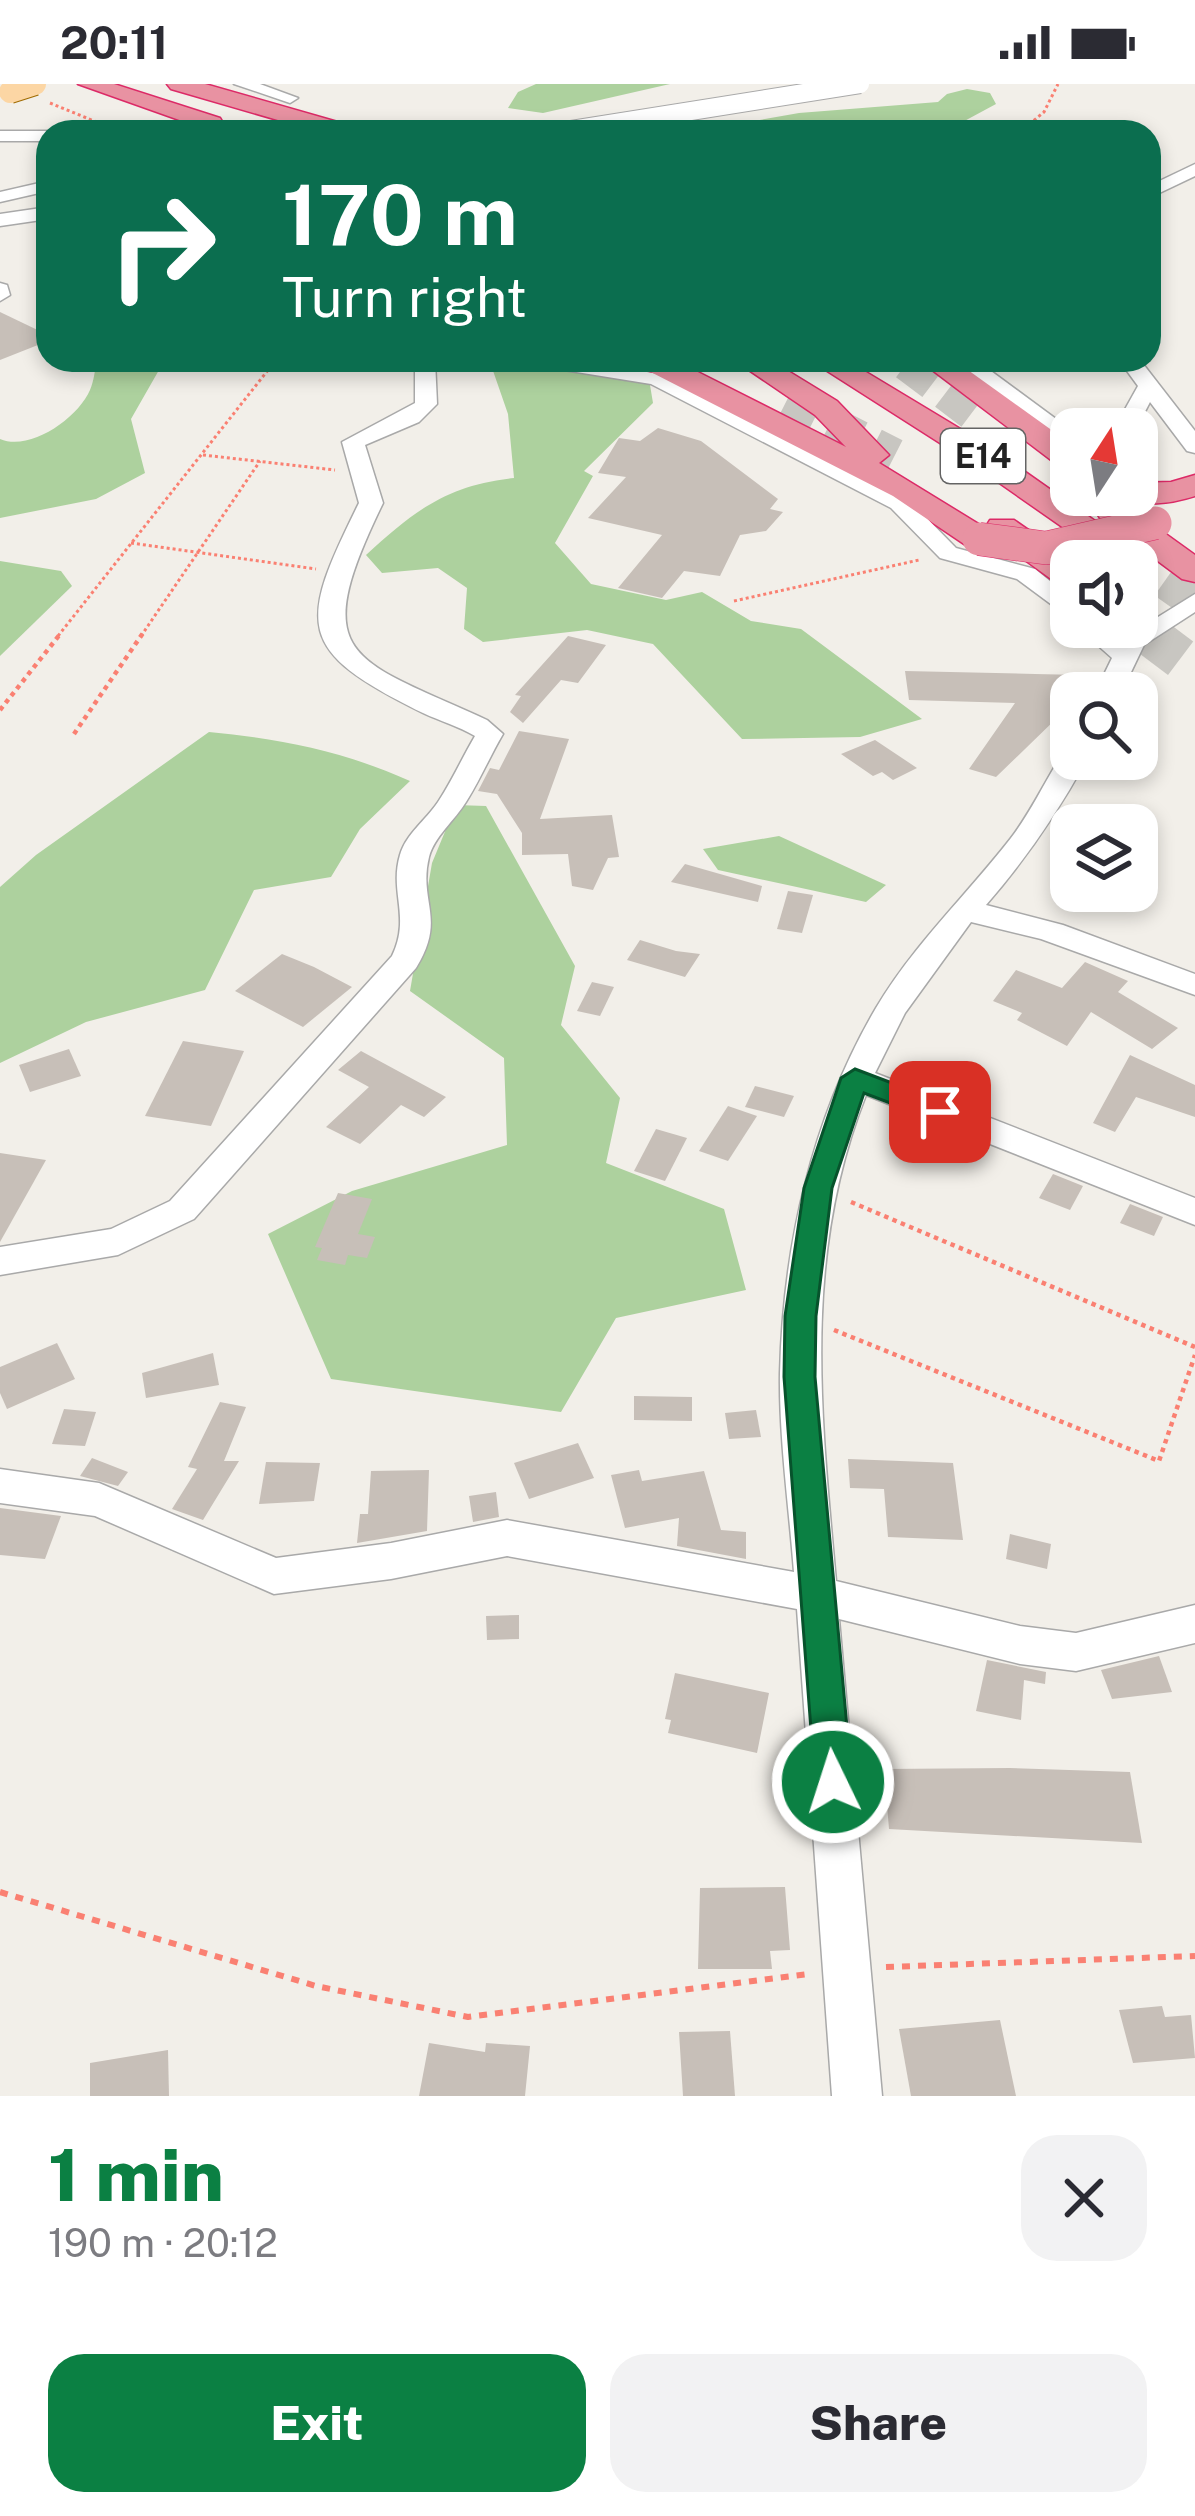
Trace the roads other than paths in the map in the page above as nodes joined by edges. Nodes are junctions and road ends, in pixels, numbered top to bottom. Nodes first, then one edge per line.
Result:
1 (179, 84) edge
2 (242, 84) edge
3 (860, 84) edge
4 (141, 87) edge
5 (41, 89) edge
6 (290, 98) dead end
7 (132, 120) edge
8 (184, 120) edge
9 (242, 120) edge
10 (260, 120) edge
11 (304, 120) edge
12 (634, 120) edge
13 (0, 136) edge
14 (36, 136) edge
15 (1195, 170) edge
16 (1161, 187) edge
17 (36, 189) edge
18 (0, 197) edge
19 (36, 215) edge
20 (0, 220) edge
21 (422, 372) edge
22 (614, 372) edge
23 (674, 372) edge
24 (744, 372) edge
25 (749, 372) edge
26 (807, 372) edge
27 (845, 372) edge
28 (901, 372) edge
29 (951, 372) tunnel mouth
30 (979, 372) edge
31 (1138, 372) edge
32 (1148, 386) junction
33 (787, 400) tunnel mouth
34 (1136, 408) edge
35 (976, 418) tunnel mouth
36 (1024, 422) junction
37 (1050, 424) edge
38 (1050, 442) edge
39 (1195, 446) edge
40 (895, 454) tunnel mouth
41 (1050, 469) edge
42 (1195, 485) edge
43 (905, 489) junction
44 (1158, 501) edge
45 (1158, 508) edge
46 (1195, 510) edge
47 (1105, 516) edge
48 (1130, 516) edge
49 (1064, 540) edge
50 (1100, 540) edge
51 (1125, 540) edge
52 (963, 546) junction
53 (1050, 561) edge
54 (1050, 594) edge
55 (1115, 648) tunnel mouth
56 (1130, 648) edge
57 (1126, 657) junction
58 (1118, 672) edge
59 (1059, 780) edge
60 (962, 911) junction
61 (1195, 985) edge
62 (855, 1078) junction
63 (1195, 1212) edge
64 (0, 1261) edge
65 (0, 1486) edge
66 (818, 1595) junction
67 (1195, 1624) edge
68 (856, 2096) edge

1 - 11 highway
2 - 6 street
3 - 12 street, bridge
4 - 9 highway
4 - 10 highway
5 - 7 highway
5 - 8 highway
13 - 14 street
15 - 16 street
17 - 18 street
19 - 20 street
21 - 64 street
22 - 52 street
23 - 43 highway
24 - 33 highway
25 - 43 highway
26 - 49 highway, E14
27 - 50 highway, E14
28 - 36 highway
29 - 36 highway
30 - 37 street
31 - 32 street
32 - 34 street
32 - 39 street
35 - 41 highway
36 - 38 highway
40 - 53 highway
42 - 44 highway
43 - 52 highway
45 - 46 highway
47 - 51 highway
48 - 52 highway, bridge
52 - 54 street
55 - 57 street
56 - 57 street
57 - 58 street
59 - 60 street
60 - 61 street
60 - 62 street
62 - 63 street
62 - 66 street
65 - 66 street
66 - 67 street
66 - 68 street

